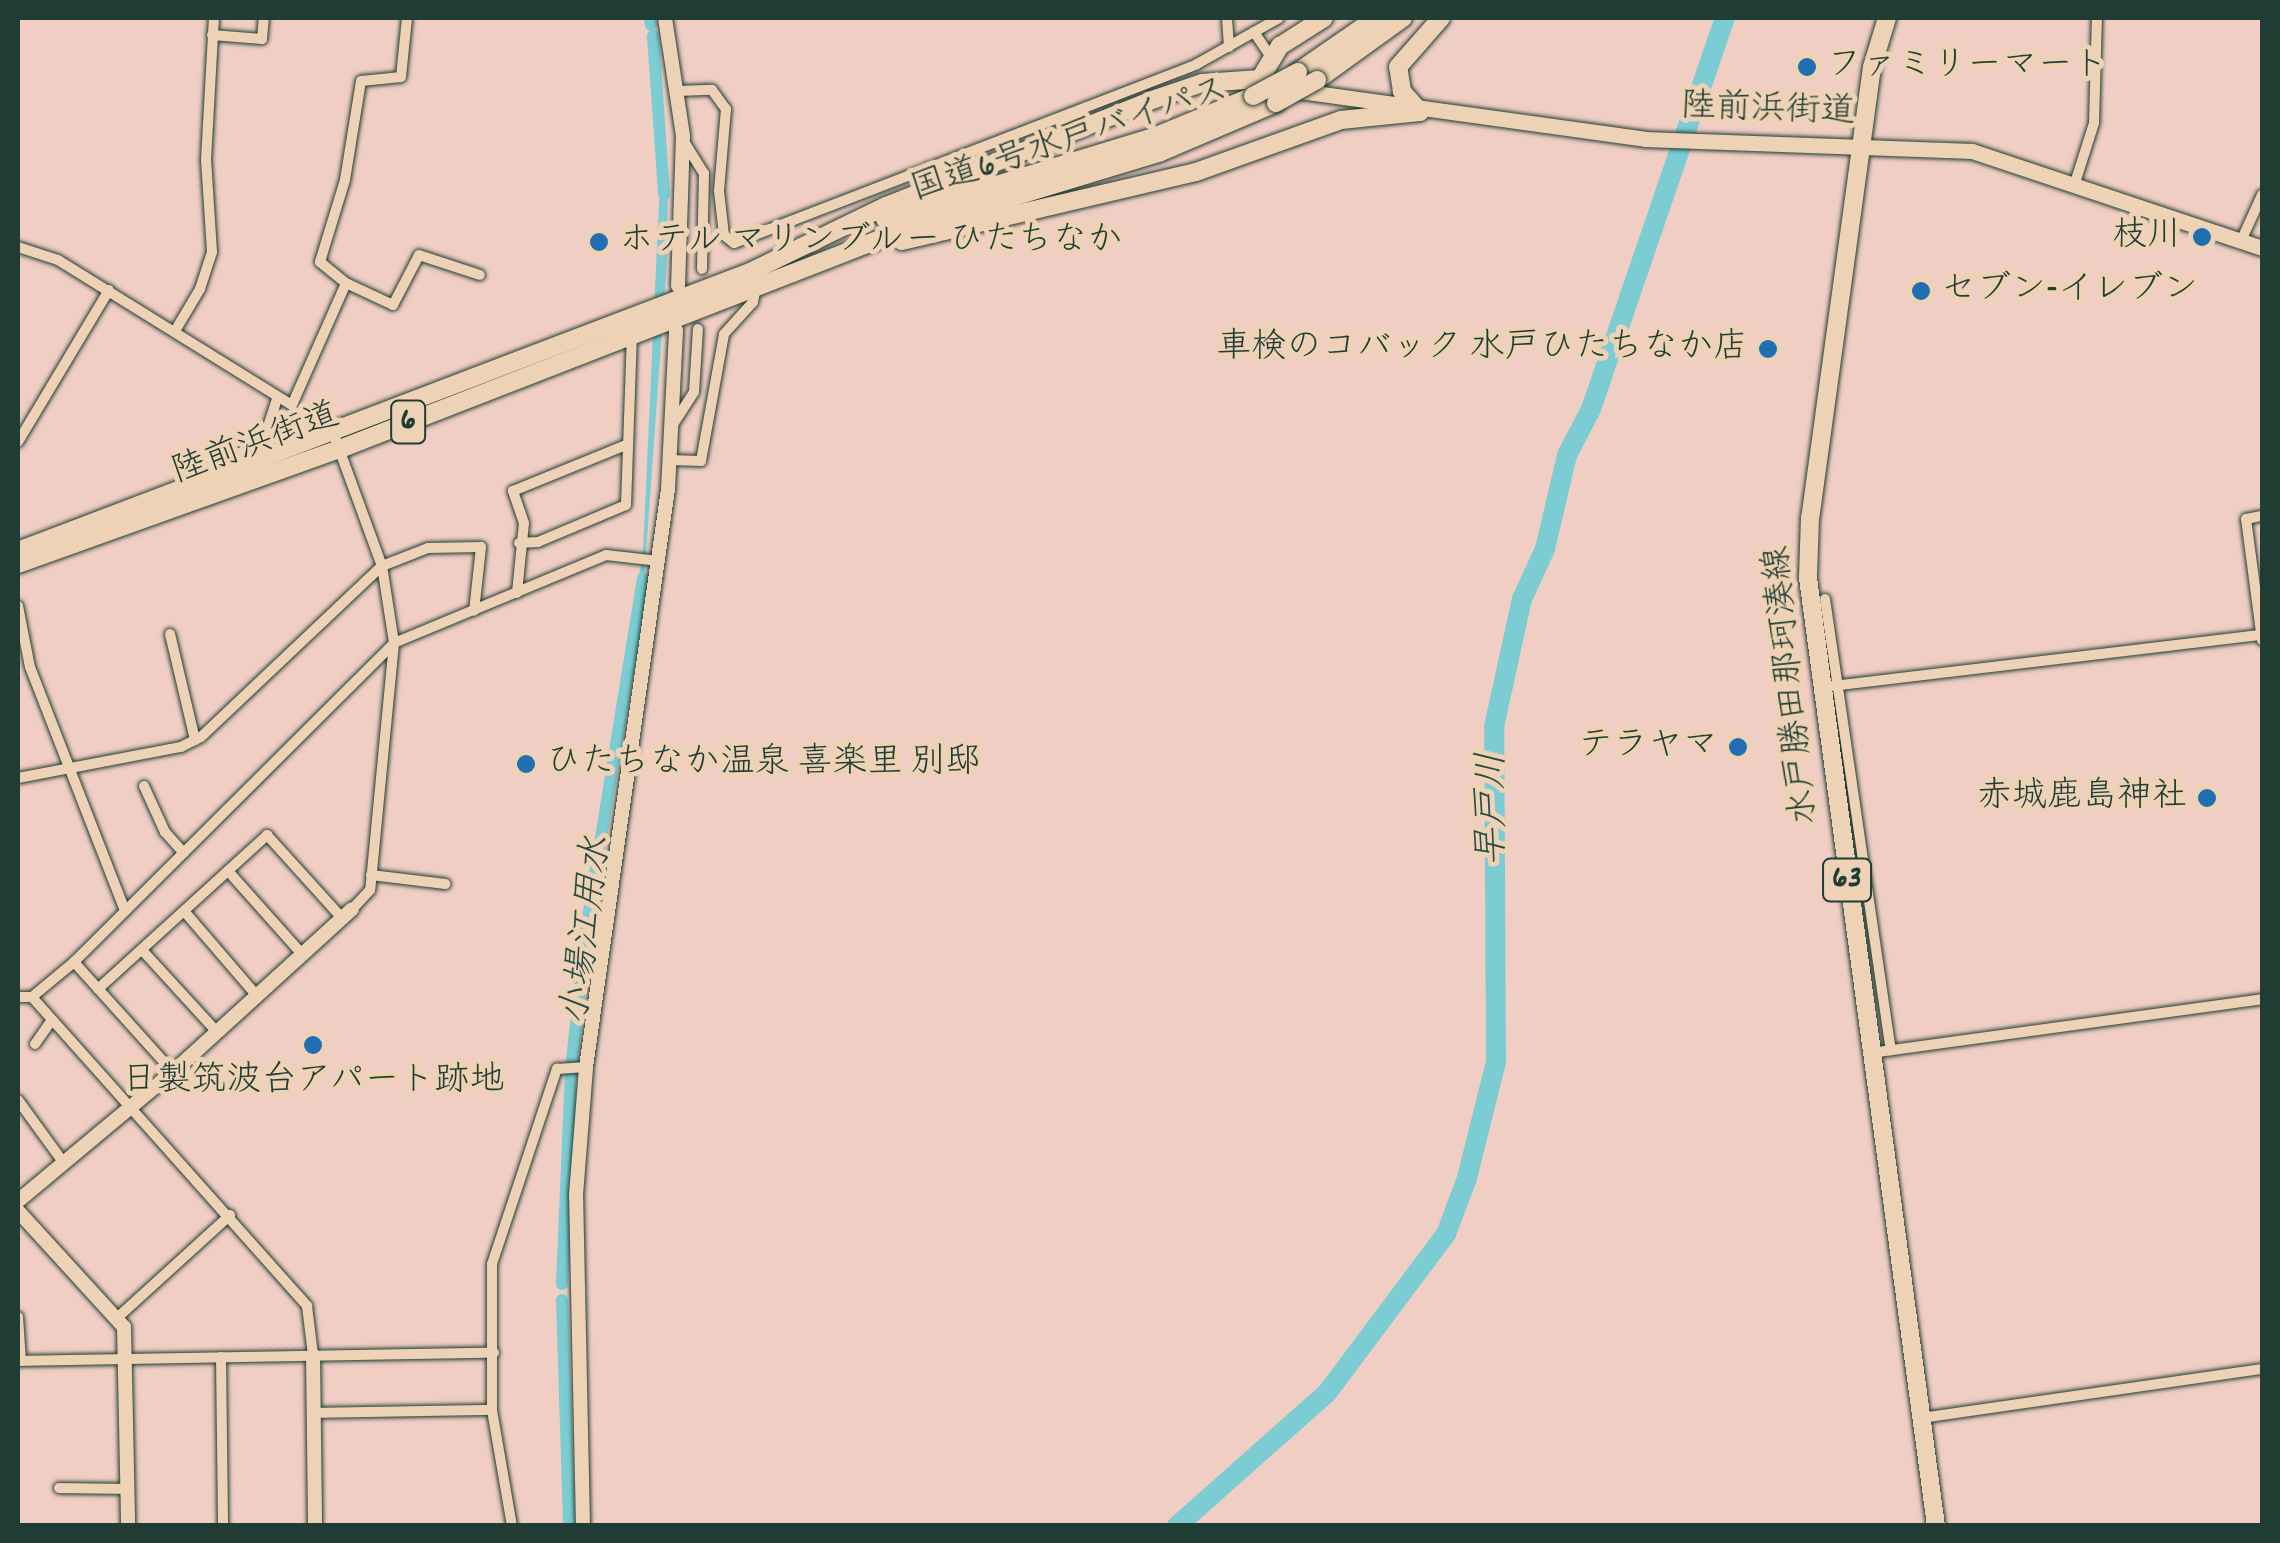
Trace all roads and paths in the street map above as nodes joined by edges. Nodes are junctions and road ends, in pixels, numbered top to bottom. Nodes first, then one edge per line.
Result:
1 (214, 18) edge
2 (264, 18) edge
3 (407, 18) edge
4 (665, 18) edge
5 (1227, 18) edge
6 (1279, 18) edge
7 (1324, 18) edge
8 (1376, 18) edge
9 (1403, 18) edge
10 (1441, 18) edge
11 (1887, 18) edge
12 (2097, 18) edge
13 (1254, 32) junction
14 (212, 35) junction
15 (1229, 47) junction
16 (1270, 56) junction
17 (1197, 64) junction
18 (1202, 82) junction
19 (1257, 88) junction
20 (677, 91) junction
21 (1420, 112) junction
22 (683, 140) junction
23 (1863, 146) junction
24 (2075, 182) junction
25 (2262, 195) edge
26 (2241, 241) junction
27 (18, 247) edge
28 (2262, 248) edge
29 (768, 264) junction
30 (702, 269) dead end
31 (795, 270) junction
32 (480, 275) dead end
33 (346, 284) junction
34 (678, 286) dead end
35 (756, 286) junction
36 (109, 290) junction
37 (698, 329) dead end
38 (175, 330) junction
39 (676, 330) dead end
40 (632, 334) junction
41 (277, 399) junction
42 (672, 428) junction
43 (19, 434) edge
44 (337, 442) junction
45 (628, 444) junction
46 (670, 460) junction
47 (210, 482) junction
48 (2262, 516) edge
49 (520, 542) junction
50 (18, 552) edge
51 (659, 561) junction
52 (18, 564) edge
53 (382, 566) junction
54 (516, 593) junction
55 (1825, 599) dead end
56 (18, 606) edge
57 (474, 611) junction
58 (170, 634) dead end
59 (2262, 638) edge
60 (394, 643) junction
61 (1830, 687) junction
62 (195, 740) junction
63 (69, 766) junction
64 (18, 778) edge
65 (144, 786) dead end
66 (184, 853) junction
67 (228, 871) junction
68 (371, 875) junction
69 (445, 884) dead end
70 (125, 911) junction
71 (184, 912) junction
72 (347, 913) junction
73 (142, 950) junction
74 (302, 954) junction
75 (74, 962) junction
76 (98, 989) junction
77 (257, 996) junction
78 (18, 997) edge
79 (32, 997) junction
80 (2262, 998) edge
81 (52, 1022) junction
82 (217, 1032) junction
83 (34, 1044) dead end
84 (1891, 1050) junction
85 (1870, 1053) junction
86 (586, 1067) junction
87 (173, 1072) junction
88 (18, 1100) edge
89 (130, 1104) junction
90 (63, 1162) junction
91 (18, 1201) edge
92 (18, 1211) edge
93 (230, 1215) junction
94 (18, 1318) edge
95 (117, 1318) junction
96 (494, 1352) junction
97 (313, 1355) junction
98 (221, 1356) junction
99 (126, 1359) junction
100 (19, 1361) edge
101 (2262, 1369) edge
102 (492, 1410) junction
103 (314, 1413) junction
104 (1922, 1418) junction
105 (59, 1488) dead end
106 (127, 1489) junction
107 (128, 1526) edge
108 (223, 1526) edge
109 (316, 1526) edge
110 (512, 1526) edge
111 (583, 1526) edge
112 (1936, 1526) edge

1 - 14 street
2 - 14 street
3 - 33 street
4 - 20 street
5 - 15 street
6 - 13 street
7 - 16 main road
8 - 19 main road, 国道6号水戸バイパス / 6, bridge
9 - 31 main road, 国道6号水戸バイパス / 6, bridge
10 - 21 main road
11 - 23 main road, 水戸勝田那珂湊線 / 63
12 - 24 street
13 - 15 street
13 - 16 street
14 - 38 street
15 - 17 street
16 - 19 main road
17 - 18 street
17 - 20 street
18 - 19 main road
18 - 29 main road
19 - 21 main road, 陸前浜街道
19 - 29 main road, 国道6号水戸バイパス / 6
20 - 22 street
21 - 23 main road, 陸前浜街道
21 - 31 main road
22 - 30 street
22 - 34 street
23 - 24 main road, 陸前浜街道
23 - 61 main road, 水戸勝田那珂湊線 / 63
24 - 26 main road, 陸前浜街道
25 - 26 street
26 - 28 main road, 陸前浜街道
27 - 36 street
29 - 44 main road, 陸前浜街道 / 6
31 - 35 main road, 陸前浜街道 / 6
32 - 33 street
33 - 41 street
35 - 40 main road, 陸前浜街道 / 6
35 - 46 street
36 - 38 street
36 - 43 street
37 - 42 street
38 - 41 street
39 - 42 street
40 - 44 main road, 陸前浜街道 / 6
40 - 45 street
41 - 47 street
42 - 46 street
44 - 47 main road, 陸前浜街道 / 6
44 - 52 main road, 陸前浜街道 / 6
44 - 53 street
45 - 49 street
45 - 49 street
46 - 51 street
47 - 50 main road, 陸前浜街道 / 6
48 - 59 street
49 - 54 street
51 - 54 street
51 - 86 street
53 - 57 street
53 - 60 street
53 - 62 street
54 - 57 street
55 - 61 street
56 - 63 street
57 - 60 street
58 - 62 street
59 - 61 street
60 - 66 street
60 - 68 street
61 - 84 street
61 - 85 main road, 水戸勝田那珂湊線 / 63
62 - 63 street
63 - 64 street
63 - 70 street
65 - 66 street
66 - 70 street
67 - 71 street
67 - 72 street
67 - 74 street
68 - 69 street
68 - 72 street
70 - 75 street
71 - 73 street
71 - 77 street
72 - 74 street
73 - 76 street
73 - 82 street
74 - 77 street
75 - 76 street
75 - 79 street
76 - 87 street
77 - 82 street
78 - 79 street
79 - 81 street
80 - 84 street
81 - 83 street
81 - 89 street
82 - 87 street
84 - 85 street
85 - 104 main road, 水戸勝田那珂湊線 / 63
86 - 96 street
86 - 111 street
87 - 89 street
88 - 90 street
89 - 90 street
89 - 93 street
90 - 91 street
92 - 95 street
93 - 95 street
93 - 97 street
94 - 100 street
95 - 99 street
96 - 97 street
96 - 102 street
97 - 98 street
97 - 103 street
98 - 99 street
98 - 108 street
99 - 100 street
99 - 106 street
101 - 104 street
102 - 103 street
102 - 110 street
103 - 109 street
104 - 112 main road, 水戸勝田那珂湊線 / 63
105 - 106 street
106 - 107 street

